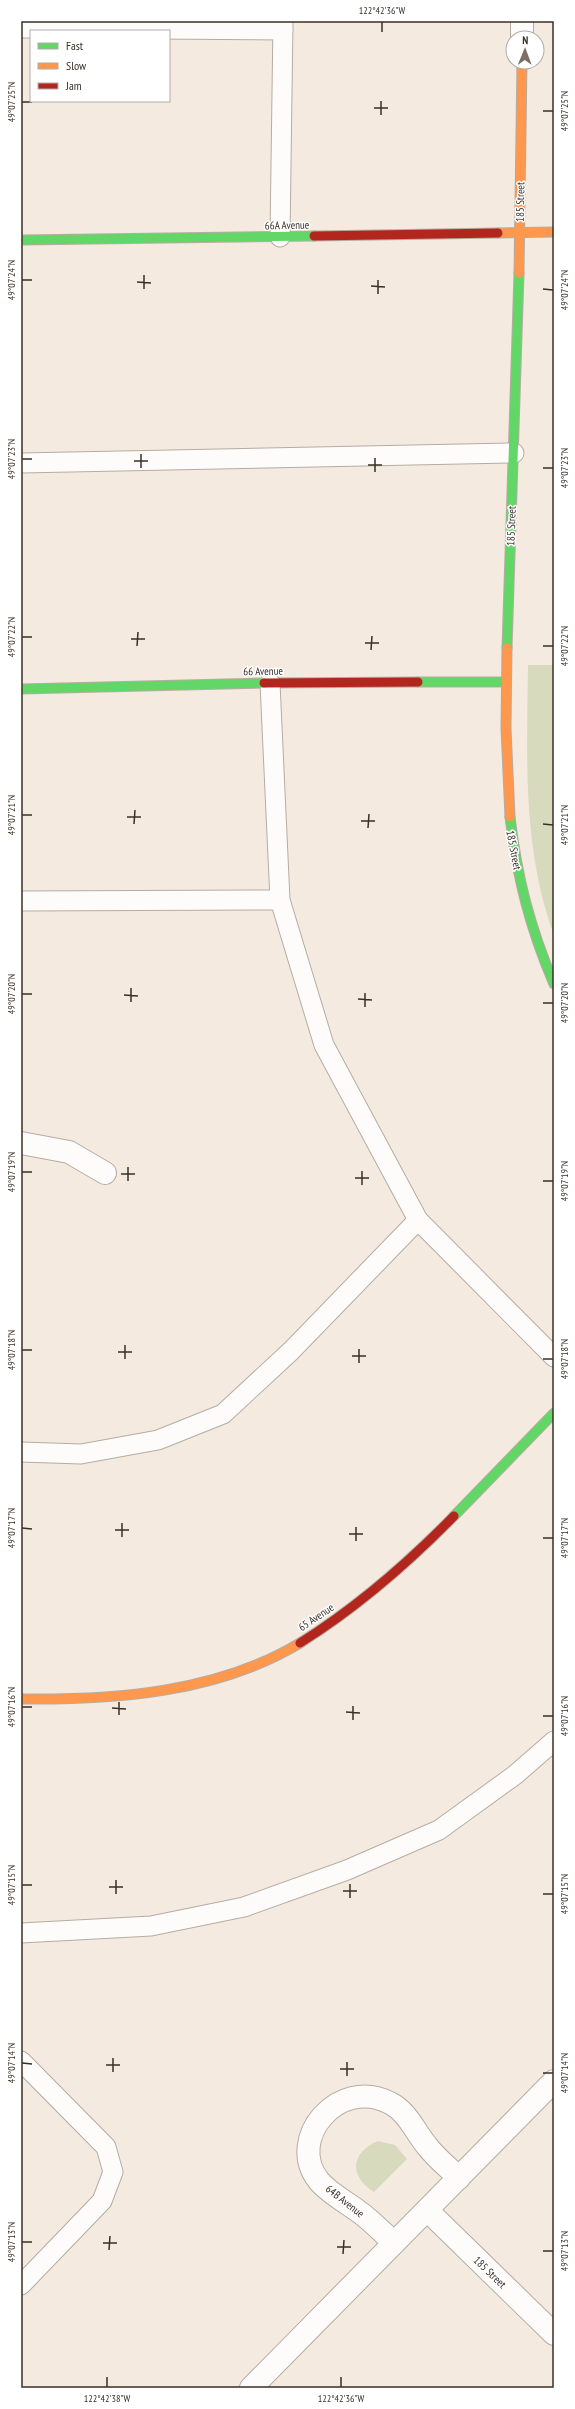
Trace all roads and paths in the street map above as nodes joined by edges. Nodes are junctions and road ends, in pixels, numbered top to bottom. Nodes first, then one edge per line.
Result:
1 (283, 26) edge
2 (21, 28) edge
3 (522, 70) edge
4 (554, 232) edge
5 (520, 233) junction
6 (280, 237) junction
7 (21, 240) edge
8 (514, 453) junction
9 (21, 463) edge
10 (506, 682) junction
11 (270, 683) junction
12 (21, 689) edge
13 (280, 900) junction
14 (21, 901) edge
15 (554, 984) edge
16 (21, 1143) edge
17 (105, 1173) dead end
18 (418, 1220) junction
19 (554, 1357) edge
20 (554, 1413) edge
21 (21, 1452) edge
22 (21, 1699) edge
23 (554, 1741) edge
24 (21, 1933) edge
25 (21, 2061) edge
26 (554, 2082) edge
27 (459, 2178) junction
28 (427, 2210) junction
29 (394, 2243) junction
30 (21, 2285) edge
31 (554, 2334) edge
32 (252, 2388) edge

1 - 2 lane
1 - 6 lane
3 - 5 street, 185 Street
4 - 5 street, 66A Avenue
5 - 6 street, 66A Avenue
5 - 8 street, 185 Street
6 - 7 street, 66A Avenue
8 - 9 lane
8 - 10 street, 185 Street
10 - 11 street, 66 Avenue
10 - 15 street, 185 Street
11 - 12 street, 66 Avenue
11 - 13 lane
13 - 14 lane
13 - 18 lane
16 - 17 street
18 - 19 lane
18 - 21 lane
20 - 22 street, 65 Avenue
23 - 24 lane
25 - 30 lane
26 - 27 street
27 - 28 street
27 - 29 street, 64B Avenue
28 - 29 street
28 - 31 street, 185 Street
29 - 32 street

